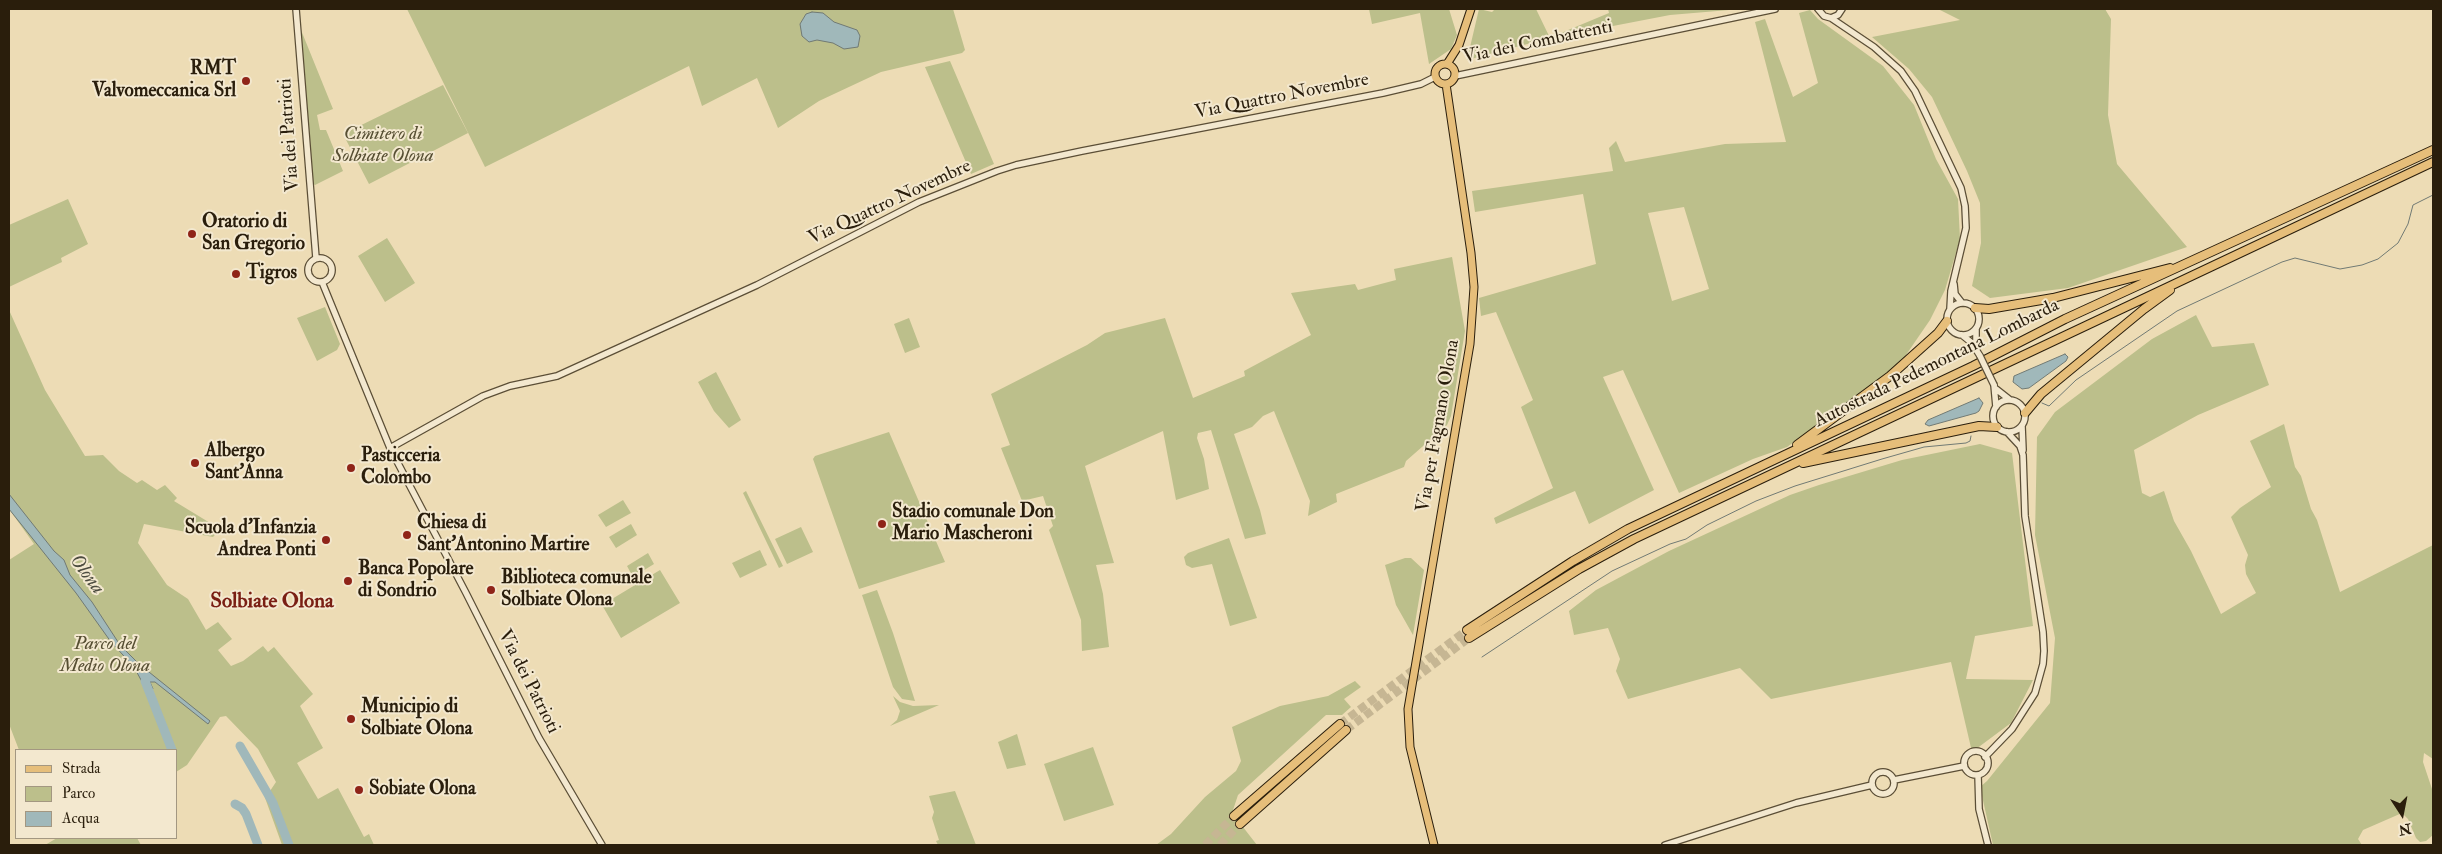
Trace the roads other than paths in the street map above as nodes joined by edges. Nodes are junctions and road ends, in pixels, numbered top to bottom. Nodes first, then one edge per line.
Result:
1 (296, 9) edge
2 (1471, 9) edge
3 (1774, 9) edge
4 (1818, 9) edge
5 (1842, 10) edge
6 (1832, 18) junction
7 (1846, 27) junction
8 (1448, 64) junction
9 (1455, 76) junction
10 (1435, 77) junction
11 (1446, 84) junction
12 (2433, 150) edge
13 (2433, 162) edge
14 (316, 258) junction
15 (2188, 263) junction
16 (2185, 279) junction
17 (322, 282) junction
18 (1953, 282) junction
19 (1962, 303) junction
20 (1975, 308) junction
21 (1950, 309) junction
22 (1947, 321) junction
23 (1976, 329) junction
24 (1962, 335) junction
25 (1976, 349) junction
26 (1995, 387) junction
27 (2010, 400) junction
28 (1996, 407) junction
29 (2025, 413) junction
30 (2022, 426) junction
31 (1997, 427) junction
32 (2007, 432) junction
33 (390, 448) junction
34 (2023, 455) junction
35 (1782, 456) junction
36 (1789, 466) junction
37 (1985, 757) junction
38 (1964, 766) junction
39 (1978, 775) junction
40 (1894, 780) junction
41 (1872, 785) junction
42 (1234, 816) tunnel mouth
43 (1240, 824) tunnel mouth
44 (602, 845) edge
45 (1434, 845) edge
46 (1665, 845) edge
47 (1988, 845) edge

1 - 14 street, Via dei Patrioti
2 - 8 main road
3 - 9 street, Via dei Combattenti
4 - 6 street
5 - 6 street
5 - 7 street
6 - 7 street
7 - 18 street
8 - 9 main road
8 - 10 main road
9 - 11 main road
10 - 11 main road
10 - 33 street, Via Quattro Novembre
11 - 45 main road, Via per Fagnano Olona
12 - 15 highway, Autostrada Pedemontana Lombarda
13 - 16 highway, Autostrada Pedemontana Lombarda
14 - 17 street
14 - 17 street
15 - 20 highway
15 - 35 highway, Autostrada Pedemontana Lombarda
16 - 29 highway
16 - 36 highway, Autostrada Pedemontana Lombarda
17 - 33 street, Via dei Patrioti
18 - 19 street
18 - 21 street
19 - 20 street
19 - 21 street
20 - 23 street
21 - 22 street
22 - 24 street
22 - 35 highway
23 - 24 street
23 - 25 street
24 - 25 street
25 - 26 street, bridge
26 - 27 street
26 - 28 street
27 - 28 street
27 - 29 street
28 - 31 street
29 - 30 street
30 - 32 street
30 - 34 street
31 - 32 street
31 - 36 highway
32 - 34 street
33 - 44 street, Via dei Patrioti
34 - 37 street
35 - 36 highway, Autostrada Pedemontana Lombarda
37 - 38 street
37 - 39 street
38 - 39 street
38 - 40 street
39 - 47 street
40 - 41 street
40 - 41 street
41 - 46 street
42 - 43 highway

